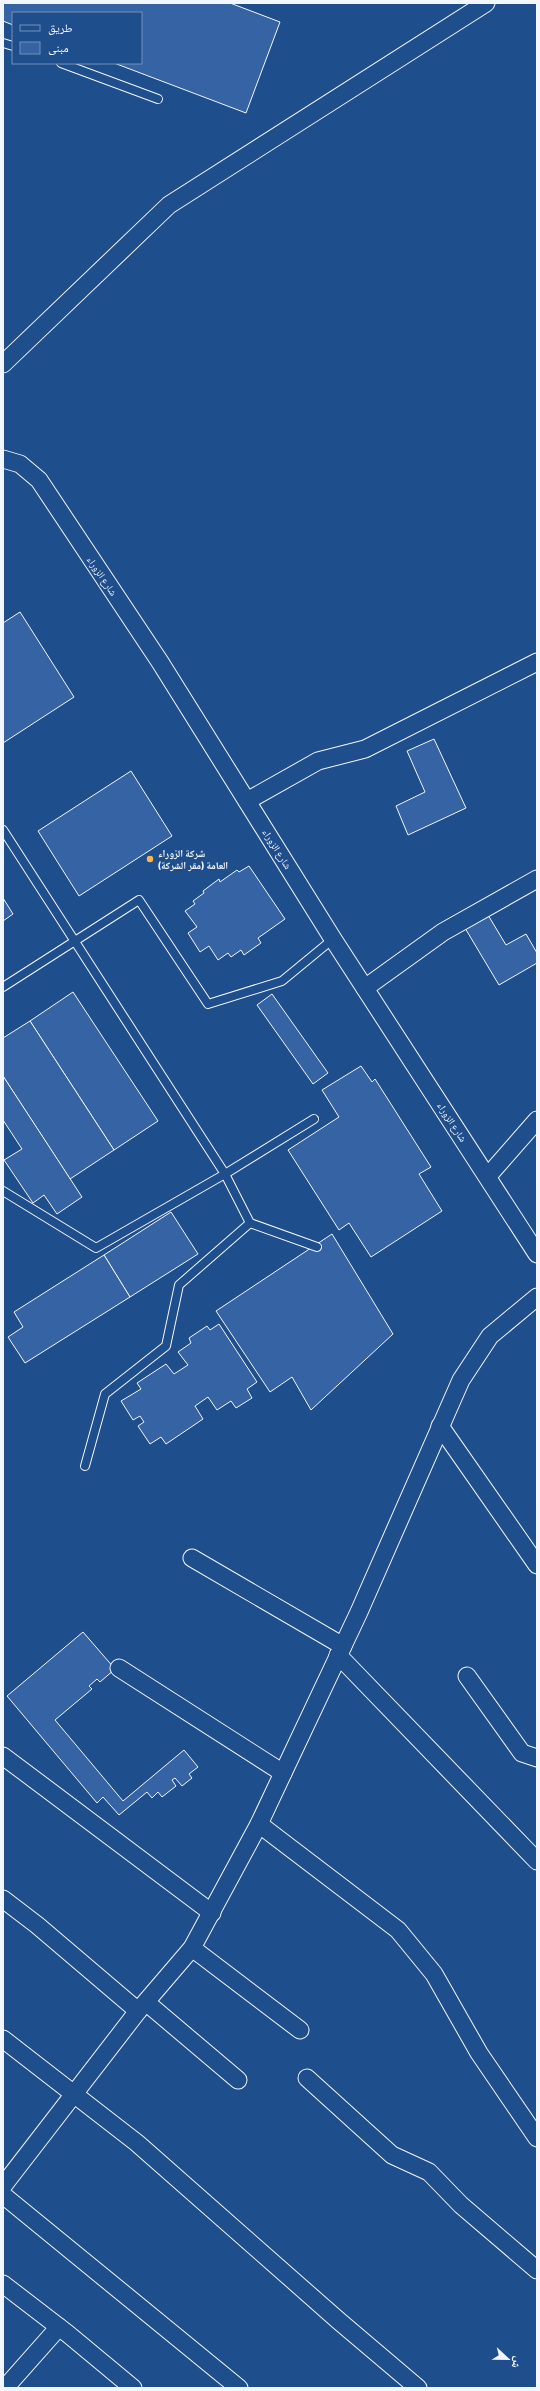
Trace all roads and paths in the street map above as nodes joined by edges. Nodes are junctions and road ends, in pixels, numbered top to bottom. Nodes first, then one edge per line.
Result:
1 (486, 3) edge
2 (64, 64) edge
3 (158, 99) dead end
4 (3, 364) edge
5 (3, 459) edge
6 (537, 662) edge
7 (247, 801) junction
8 (3, 830) edge
9 (537, 879) edge
10 (333, 939) junction
11 (75, 942) junction
12 (3, 987) edge
13 (365, 988) junction
14 (314, 1119) dead end
15 (537, 1120) edge
16 (225, 1174) junction
17 (488, 1176) junction
18 (3, 1191) edge
19 (250, 1223) junction
20 (317, 1247) dead end
21 (537, 1254) edge
22 (537, 1297) edge
23 (440, 1426) junction
24 (84, 1466) dead end
25 (192, 1558) dead end
26 (537, 1566) edge
27 (341, 1650) junction
28 (119, 1668) dead end
29 (467, 1676) dead end
30 (3, 1756) edge
31 (537, 1758) edge
32 (283, 1773) junction
33 (259, 1824) junction
34 (537, 1861) edge
35 (3, 1899) edge
36 (212, 1913) junction
37 (192, 1948) junction
38 (143, 2007) junction
39 (300, 2030) dead end
40 (3, 2038) edge
41 (307, 2078) dead end
42 (238, 2080) dead end
43 (74, 2094) junction
44 (537, 2138) edge
45 (3, 2186) edge
46 (3, 2195) edge
47 (537, 2270) edge
48 (3, 2284) edge
49 (59, 2327) junction
50 (5, 2388) edge
51 (132, 2388) edge
52 (239, 2388) edge
53 (418, 2388) edge

1 - 4 street
2 - 3 lane
5 - 7 street, شارع الزوراء
6 - 7 street
7 - 10 street, شارع الزوراء
8 - 11 lane
9 - 13 street
10 - 11 lane
10 - 13 street, شارع الزوراء
11 - 12 lane
11 - 16 lane
13 - 17 street, شارع الزوراء
14 - 16 lane
15 - 17 street
16 - 18 lane
16 - 19 lane
17 - 21 street, شارع الزوراء
19 - 20 lane
19 - 24 lane
22 - 23 street
23 - 26 street
23 - 27 street
25 - 27 street
27 - 32 street
27 - 34 street
28 - 32 street
29 - 31 street
30 - 36 street
32 - 33 street
33 - 36 street
33 - 44 street
35 - 38 street
36 - 37 street
37 - 38 street
37 - 39 street
38 - 42 street
38 - 43 street
40 - 43 street
41 - 47 street
43 - 45 street
43 - 53 street
46 - 52 street
48 - 49 street
49 - 50 street
49 - 51 street

